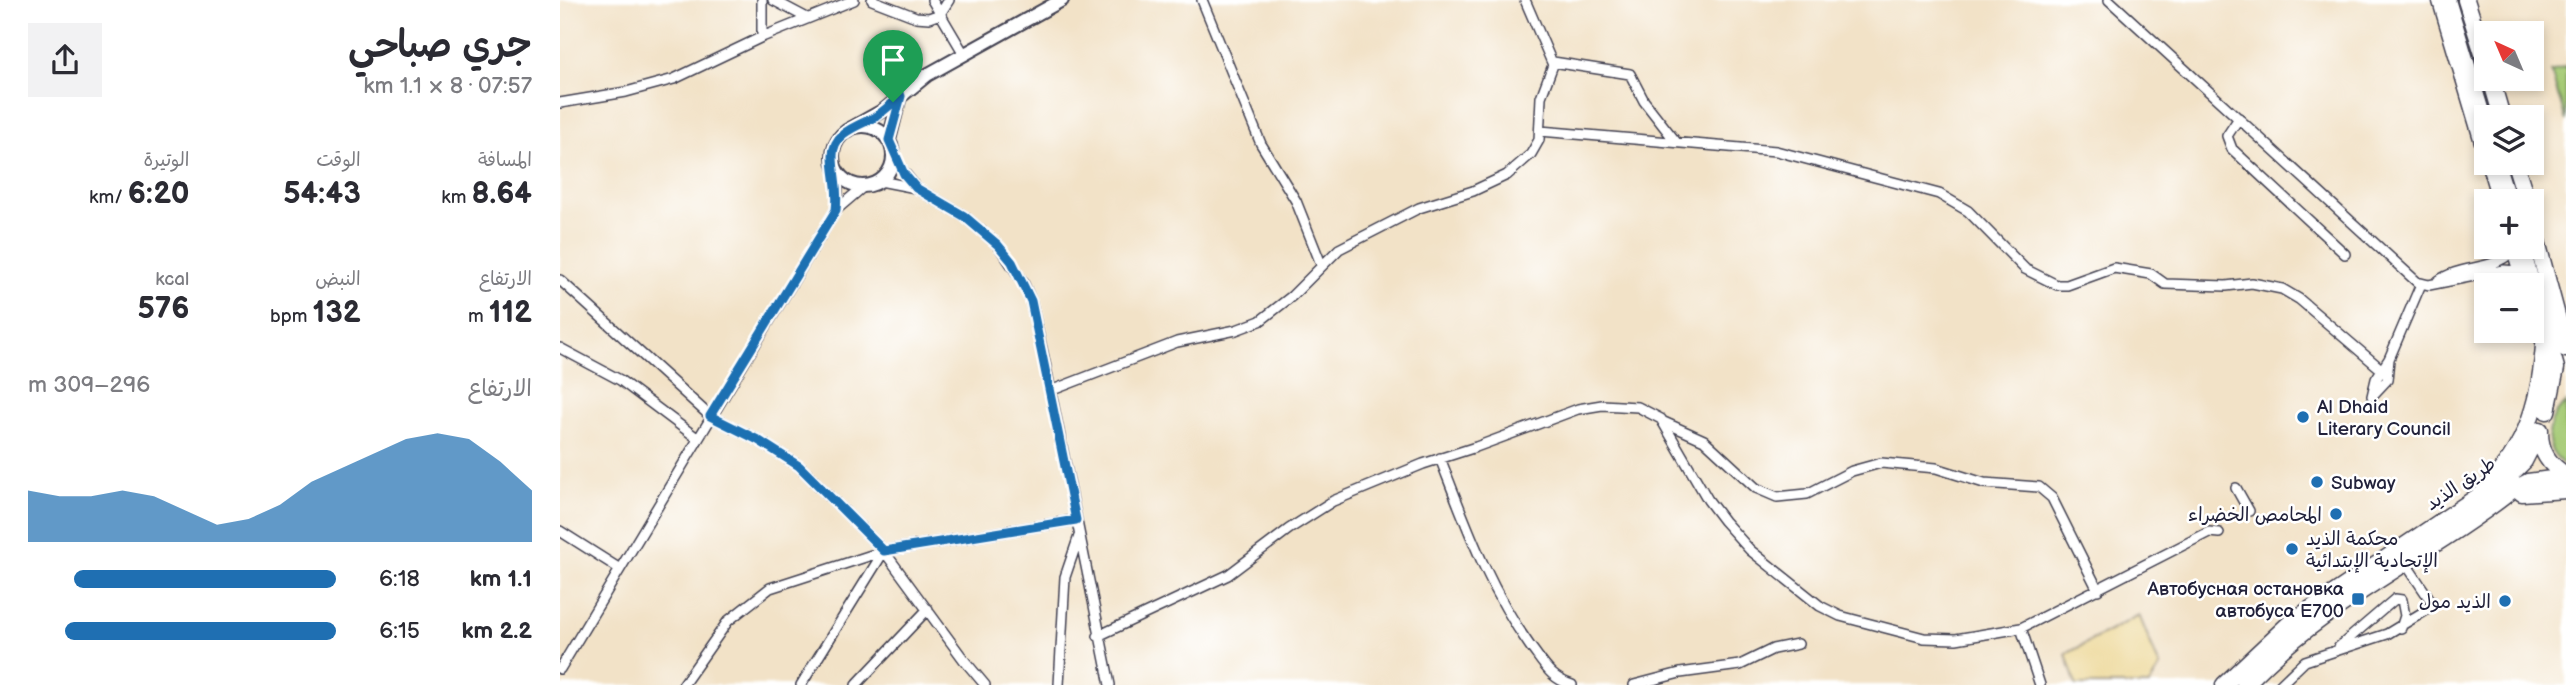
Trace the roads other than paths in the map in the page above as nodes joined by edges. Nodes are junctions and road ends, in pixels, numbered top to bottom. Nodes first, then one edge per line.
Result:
1 (762, 0) edge
2 (773, 0) edge
3 (855, 0) edge
4 (872, 0) edge
5 (932, 0) edge
6 (949, 0) edge
7 (1062, 0) edge
8 (1202, 0) edge
9 (1525, 0) edge
10 (2109, 0) edge
11 (2437, 0) edge
12 (2447, 0) edge
13 (2466, 0) edge
14 (940, 14) junction
15 (807, 19) junction
16 (2474, 25) edge
17 (761, 37) junction
18 (964, 54) junction
19 (1553, 62) junction
20 (901, 96) junction
21 (560, 103) edge
22 (2479, 105) edge
23 (2239, 118) junction
24 (850, 129) junction
25 (1540, 131) junction
26 (1676, 142) junction
27 (891, 145) junction
28 (835, 168) junction
29 (880, 181) junction
30 (863, 187) junction
31 (916, 188) junction
32 (2493, 189) edge
33 (836, 210) junction
34 (2345, 254) dead end
35 (2504, 259) edge
36 (2516, 259) edge
37 (2519, 259) edge
38 (2537, 259) edge
39 (1321, 264) junction
40 (2496, 267) junction
41 (2518, 271) joint
42 (560, 280) edge
43 (2421, 284) junction
44 (2547, 327) edge
45 (560, 348) edge
46 (2566, 349) edge
47 (2389, 359) junction
48 (2381, 369) junction
49 (1050, 391) junction
50 (2566, 396) edge
51 (2547, 411) junction
52 (710, 416) junction
53 (1664, 422) junction
54 (2540, 430) junction
55 (697, 438) junction
56 (1440, 458) junction
57 (2566, 476) edge
58 (2236, 488) dead end
59 (2566, 491) edge
60 (2471, 502) junction
61 (2491, 507) junction
62 (2249, 511) dead end
63 (1076, 520) junction
64 (560, 531) edge
65 (2219, 533) dead end
66 (1079, 536) junction
67 (884, 551) junction
68 (2404, 561) junction
69 (620, 569) junction
70 (2098, 590) junction
71 (928, 609) junction
72 (2021, 628) junction
73 (2401, 628) junction
74 (1098, 636) junction
75 (1798, 644) dead end
76 (2337, 648) junction
77 (560, 669) edge
78 (683, 685) edge
79 (801, 685) edge
80 (856, 685) edge
81 (985, 685) edge
82 (1059, 685) edge
83 (1110, 685) edge
84 (1572, 685) edge
85 (1634, 685) edge
86 (2040, 685) edge
87 (2224, 685) edge
88 (2245, 685) edge
89 (2280, 685) edge

1 - 17 street
2 - 15 street
3 - 15 street
4 - 14 street
5 - 14 street
6 - 14 street
7 - 18 street
8 - 39 street
9 - 19 street
10 - 23 street
11 - 32 street
12 - 22 highway
13 - 16 highway
14 - 18 street
15 - 17 street
17 - 21 street
18 - 20 street
19 - 25 street
19 - 26 street
20 - 24 street
20 - 27 street
23 - 34 street
23 - 43 street
24 - 27 street
24 - 28 street
25 - 26 street
25 - 39 street
26 - 48 street
27 - 29 street
27 - 31 street
28 - 30 street
28 - 33 street
29 - 30 street
29 - 31 street
30 - 33 street
31 - 49 street
33 - 52 street
35 - 40 street
36 - 41 street
37 - 44 highway
38 - 44 highway
39 - 49 street
40 - 41 street
40 - 43 street
42 - 52 street
43 - 47 street
44 - 46 highway
44 - 51 highway, طريق الذيد
44 - 60 highway
45 - 55 street
47 - 48 street
47 - 48 street
49 - 63 street
50 - 51 highway
51 - 54 highway, طريق الذيد
52 - 55 street
52 - 67 street
53 - 56 street
53 - 70 street
53 - 72 street
54 - 57 highway
54 - 60 highway, طريق الذيد
55 - 69 street
56 - 74 street
56 - 84 street
57 - 61 highway, طريق الذيد
58 - 62 street
59 - 61 highway
60 - 87 highway, طريق الذيد
61 - 68 highway, طريق الذيد
63 - 66 street
63 - 67 street
64 - 69 street
65 - 70 street
66 - 74 street
66 - 82 street
67 - 71 street
67 - 78 street
67 - 79 street
68 - 73 street
68 - 88 highway, طريق الذيد
69 - 77 street
70 - 72 street
71 - 80 street
71 - 81 street
72 - 86 street
73 - 76 street
73 - 76 street
74 - 83 street
75 - 85 street
76 - 89 street

